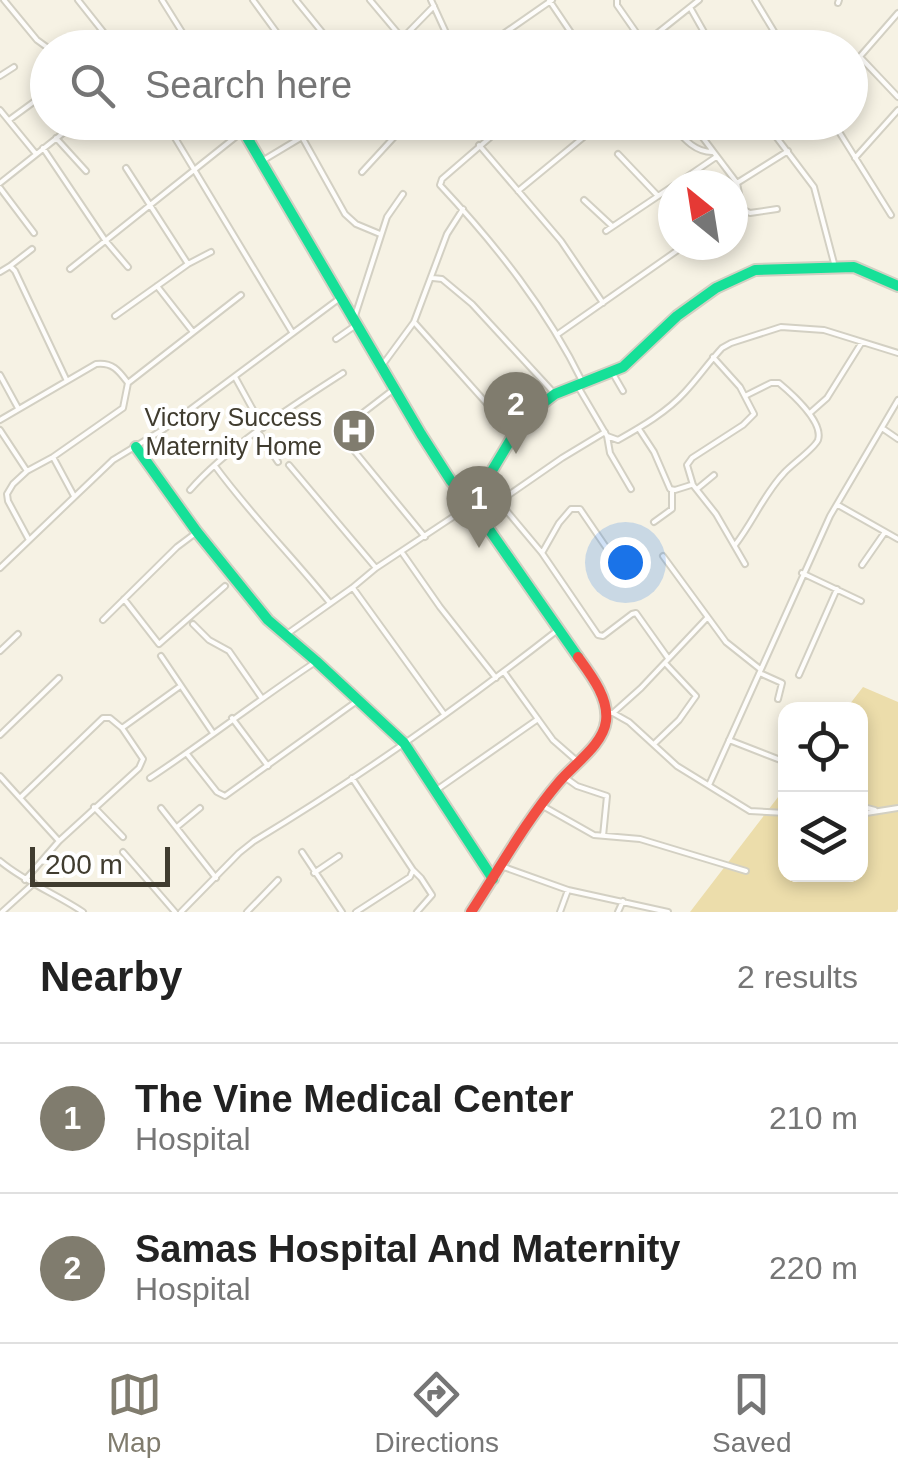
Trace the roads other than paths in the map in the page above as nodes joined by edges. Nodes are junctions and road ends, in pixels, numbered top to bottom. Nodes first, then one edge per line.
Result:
1 (4, 0) edge
2 (78, 0) edge
3 (162, 0) edge
4 (253, 0) edge
5 (296, 0) edge
6 (370, 0) edge
7 (550, 0) edge
8 (616, 0) edge
9 (700, 0) edge
10 (755, 0) edge
11 (433, 3) edge
12 (691, 8) junction
13 (898, 12) edge
14 (102, 30) edge
15 (181, 30) edge
16 (275, 30) edge
17 (320, 30) edge
18 (395, 30) edge
19 (409, 30) edge
20 (444, 30) edge
21 (509, 30) edge
22 (570, 30) edge
23 (634, 30) edge
24 (665, 30) edge
25 (703, 30) edge
26 (773, 30) edge
27 (30, 32) edge
28 (868, 49) edge
29 (868, 65) edge
30 (14, 67) dead end
31 (0, 76) edge
32 (898, 97) edge
33 (30, 105) edge
34 (0, 110) edge
35 (898, 110) edge
36 (8, 120) junction
37 (53, 140) edge
38 (58, 140) edge
39 (177, 140) edge
40 (226, 140) edge
41 (247, 140) edge
42 (297, 140) edge
43 (304, 140) edge
44 (391, 140) edge
45 (486, 140) edge
46 (580, 140) edge
47 (687, 140) edge
48 (704, 140) edge
49 (779, 140) edge
50 (844, 140) edge
51 (480, 145) junction
52 (43, 148) junction
53 (788, 151) junction
54 (36, 154) junction
55 (618, 154) dead end
56 (714, 155) junction
57 (855, 158) junction
58 (260, 162) junction
59 (126, 168) dead end
60 (195, 168) junction
61 (695, 170) edge
62 (727, 170) edge
63 (86, 171) dead end
64 (362, 172) dead end
65 (748, 176) edge
66 (0, 186) edge
67 (518, 191) junction
68 (403, 194) dead end
69 (658, 196) joint
70 (584, 200) dead end
71 (149, 205) junction
72 (463, 209) junction
73 (777, 210) dead end
74 (748, 212) edge
75 (891, 215) dead end
76 (612, 226) junction
77 (606, 231) dead end
78 (34, 233) dead end
79 (380, 234) junction
80 (105, 240) junction
81 (32, 249) dead end
82 (211, 252) dead end
83 (660, 260) edge
84 (188, 264) junction
85 (10, 266) junction
86 (128, 267) dead end
87 (835, 267) junction
88 (70, 270) dead end
89 (0, 272) edge
90 (429, 282) junction
91 (157, 286) junction
92 (898, 286) edge
93 (241, 295) dead end
94 (340, 298) junction
95 (604, 303) junction
96 (115, 316) dead end
97 (414, 322) junction
98 (355, 323) junction
99 (193, 332) junction
100 (292, 332) junction
101 (558, 334) junction
102 (336, 339) dead end
103 (862, 342) junction
104 (898, 354) edge
105 (713, 357) junction
106 (380, 368) junction
107 (612, 372) junction
108 (343, 373) dead end
109 (0, 375) edge
110 (234, 377) junction
111 (67, 382) junction
112 (128, 383) junction
113 (580, 384) junction
114 (394, 389) junction
115 (623, 391) dead end
116 (555, 394) junction
117 (745, 396) junction
118 (898, 400) edge
119 (18, 408) junction
120 (810, 414) junction
121 (0, 420) edge
122 (882, 428) junction
123 (639, 429) junction
124 (0, 430) edge
125 (260, 430) junction
126 (514, 434) junction
127 (606, 434) junction
128 (898, 439) edge
129 (136, 447) junction
130 (54, 457) junction
131 (278, 462) dead end
132 (290, 465) dead end
133 (214, 466) junction
134 (27, 471) junction
135 (714, 475) dead end
136 (484, 484) junction
137 (695, 487) junction
138 (190, 490) dead end
139 (631, 490) dead end
140 (672, 490) junction
141 (74, 496) junction
142 (498, 502) junction
143 (471, 503) junction
144 (838, 505) junction
145 (654, 522) dead end
146 (197, 532) junction
147 (885, 532) junction
148 (425, 537) junction
149 (898, 539) edge
150 (30, 540) junction
151 (734, 545) junction
152 (402, 552) junction
153 (542, 553) junction
154 (663, 556) dead end
155 (745, 564) dead end
156 (862, 565) dead end
157 (0, 568) edge
158 (376, 568) junction
159 (802, 573) junction
160 (625, 576) dead end
161 (225, 586) dead end
162 (352, 588) junction
163 (836, 589) junction
164 (124, 598) junction
165 (861, 601) dead end
166 (330, 602) junction
167 (707, 618) junction
168 (103, 620) dead end
169 (193, 624) dead end
170 (559, 629) junction
171 (18, 634) dead end
172 (287, 634) junction
173 (0, 651) edge
174 (162, 656) dead end
175 (666, 660) junction
176 (316, 661) junction
177 (504, 672) junction
178 (761, 672) junction
179 (799, 675) dead end
180 (59, 678) dead end
181 (496, 678) junction
182 (180, 686) junction
183 (261, 698) junction
184 (778, 699) dead end
185 (357, 701) junction
186 (610, 713) junction
187 (444, 714) junction
188 (232, 718) junction
189 (538, 719) junction
190 (122, 728) junction
191 (213, 733) junction
192 (0, 735) edge
193 (729, 740) junction
194 (404, 743) junction
195 (654, 744) junction
196 (187, 754) junction
197 (778, 759) edge
198 (577, 761) junction
199 (268, 766) junction
200 (0, 776) edge
201 (563, 776) junction
202 (150, 778) dead end
203 (352, 778) junction
204 (709, 785) junction
205 (435, 791) junction
206 (21, 797) junction
207 (541, 806) junction
208 (94, 807) junction
209 (162, 808) dead end
210 (200, 808) dead end
211 (868, 808) edge
212 (898, 808) edge
213 (875, 810) junction
214 (868, 812) edge
215 (778, 813) edge
216 (178, 827) junction
217 (604, 836) junction
218 (122, 837) dead end
219 (60, 841) junction
220 (123, 852) dead end
221 (302, 852) dead end
222 (339, 856) dead end
223 (0, 861) edge
224 (501, 866) junction
225 (412, 870) junction
226 (746, 871) dead end
227 (314, 873) junction
228 (216, 878) junction
229 (25, 880) junction
230 (278, 880) dead end
231 (493, 880) junction
232 (34, 883) junction
233 (568, 890) junction
234 (624, 901) junction
235 (250, 911) edge
236 (2, 912) edge
237 (83, 912) edge
238 (178, 912) edge
239 (342, 912) edge
240 (356, 912) edge
241 (417, 912) edge
242 (471, 912) edge
243 (560, 912) edge
244 (618, 912) edge
245 (668, 912) edge

1 - 27 street
2 - 14 street
3 - 15 street
4 - 16 street
5 - 17 street
6 - 18 street
7 - 21 street
7 - 22 street
8 - 23 street
9 - 12 street
10 - 26 street
11 - 19 street
11 - 20 street
12 - 24 street
12 - 25 street
13 - 28 street
29 - 32 street
30 - 31 street
33 - 36 street
34 - 36 street
35 - 57 street
36 - 54 street
37 - 52 street
38 - 63 street
39 - 60 street
40 - 60 street
41 - 58 street
42 - 58 street
43 - 79 street
44 - 64 street
45 - 51 street
46 - 67 street
47 - 56 street
48 - 56 street
49 - 53 street
50 - 57 street
51 - 67 street
51 - 72 street
52 - 54 street
52 - 80 street
53 - 65 street
53 - 87 street
54 - 66 street
55 - 69 street
56 - 61 street
56 - 62 street
57 - 75 street
58 - 94 street
59 - 71 street
60 - 71 street
60 - 100 street
66 - 78 street
67 - 95 street
68 - 79 street
69 - 76 street
70 - 76 street
71 - 80 street
71 - 84 street
72 - 90 street
72 - 101 street
73 - 74 street
76 - 77 street
79 - 98 street
80 - 86 street
80 - 88 street
81 - 85 street
82 - 84 street
83 - 95 street
84 - 91 street
85 - 89 street
85 - 111 street
87 - 92 street
87 - 107 street
90 - 97 street
90 - 116 street
91 - 96 street
91 - 99 street
93 - 99 street
94 - 98 street
94 - 100 street
95 - 101 street
97 - 106 street
97 - 126 street
98 - 102 street
98 - 106 street
99 - 112 street
100 - 110 street
101 - 113 street
103 - 104 street
103 - 105 street
103 - 120 street
105 - 117 street
105 - 123 street
106 - 114 street
107 - 113 street
107 - 115 street
108 - 125 street
109 - 119 street
110 - 125 street
110 - 129 street
111 - 112 street
111 - 119 street
112 - 130 street
113 - 116 street
113 - 127 street
114 - 143 street
114 - 148 street
116 - 126 street
117 - 120 street
117 - 137 street
118 - 122 street
119 - 121 street
120 - 151 street
122 - 128 street
122 - 144 street
123 - 127 street
123 - 140 street
124 - 134 street
125 - 131 street
125 - 133 street
126 - 136 street
127 - 139 street
127 - 142 street
129 - 141 street
129 - 146 street
130 - 134 street
130 - 141 street
132 - 158 street
133 - 138 street
133 - 166 street
134 - 150 street
135 - 137 street
136 - 142 street
136 - 143 street
137 - 140 street
137 - 151 street
140 - 145 street
141 - 150 street
142 - 153 street
143 - 148 street
143 - 170 street
144 - 147 street
144 - 159 street
146 - 164 street
146 - 172 street
147 - 149 street
147 - 156 street
148 - 152 street
150 - 157 street
151 - 155 street
152 - 158 street
152 - 181 street
153 - 160 street
153 - 175 street
154 - 167 street
158 - 162 street
159 - 163 street
159 - 178 street
161 - 164 street
162 - 166 street
162 - 187 street
163 - 165 street
163 - 179 street
164 - 168 street
166 - 172 street
167 - 175 street
167 - 178 street
169 - 183 street
170 - 177 street
170 - 186 street
171 - 173 street
172 - 176 street
174 - 182 street
175 - 186 street
175 - 195 street
176 - 183 street
176 - 185 street
177 - 181 street
177 - 189 street
178 - 184 street
178 - 193 street
180 - 192 street
181 - 187 street
182 - 190 street
182 - 191 street
183 - 188 street
185 - 194 street
185 - 199 street
186 - 195 street
186 - 198 street
187 - 194 street
188 - 191 street
188 - 199 street
189 - 198 street
189 - 205 street
190 - 206 street
190 - 208 street
191 - 196 street
193 - 197 street
193 - 204 street
194 - 203 street
194 - 205 street
195 - 204 street
196 - 199 street
196 - 202 street
198 - 201 street
200 - 206 street
201 - 207 street
201 - 217 street
203 - 225 street
203 - 228 street
204 - 215 street
205 - 231 street
206 - 219 street
207 - 217 street
207 - 224 street
208 - 218 street
208 - 219 street
209 - 216 street
210 - 216 street
211 - 213 street
212 - 213 street
213 - 214 street
216 - 228 street
217 - 226 street
219 - 229 street
220 - 238 street
221 - 227 street
222 - 227 street
223 - 229 street
224 - 231 street
224 - 233 street
225 - 240 street
225 - 241 street
227 - 239 street
228 - 238 street
229 - 232 street
230 - 235 street
231 - 242 street
232 - 236 street
232 - 237 street
233 - 234 street
233 - 243 street
234 - 244 street
234 - 245 street

